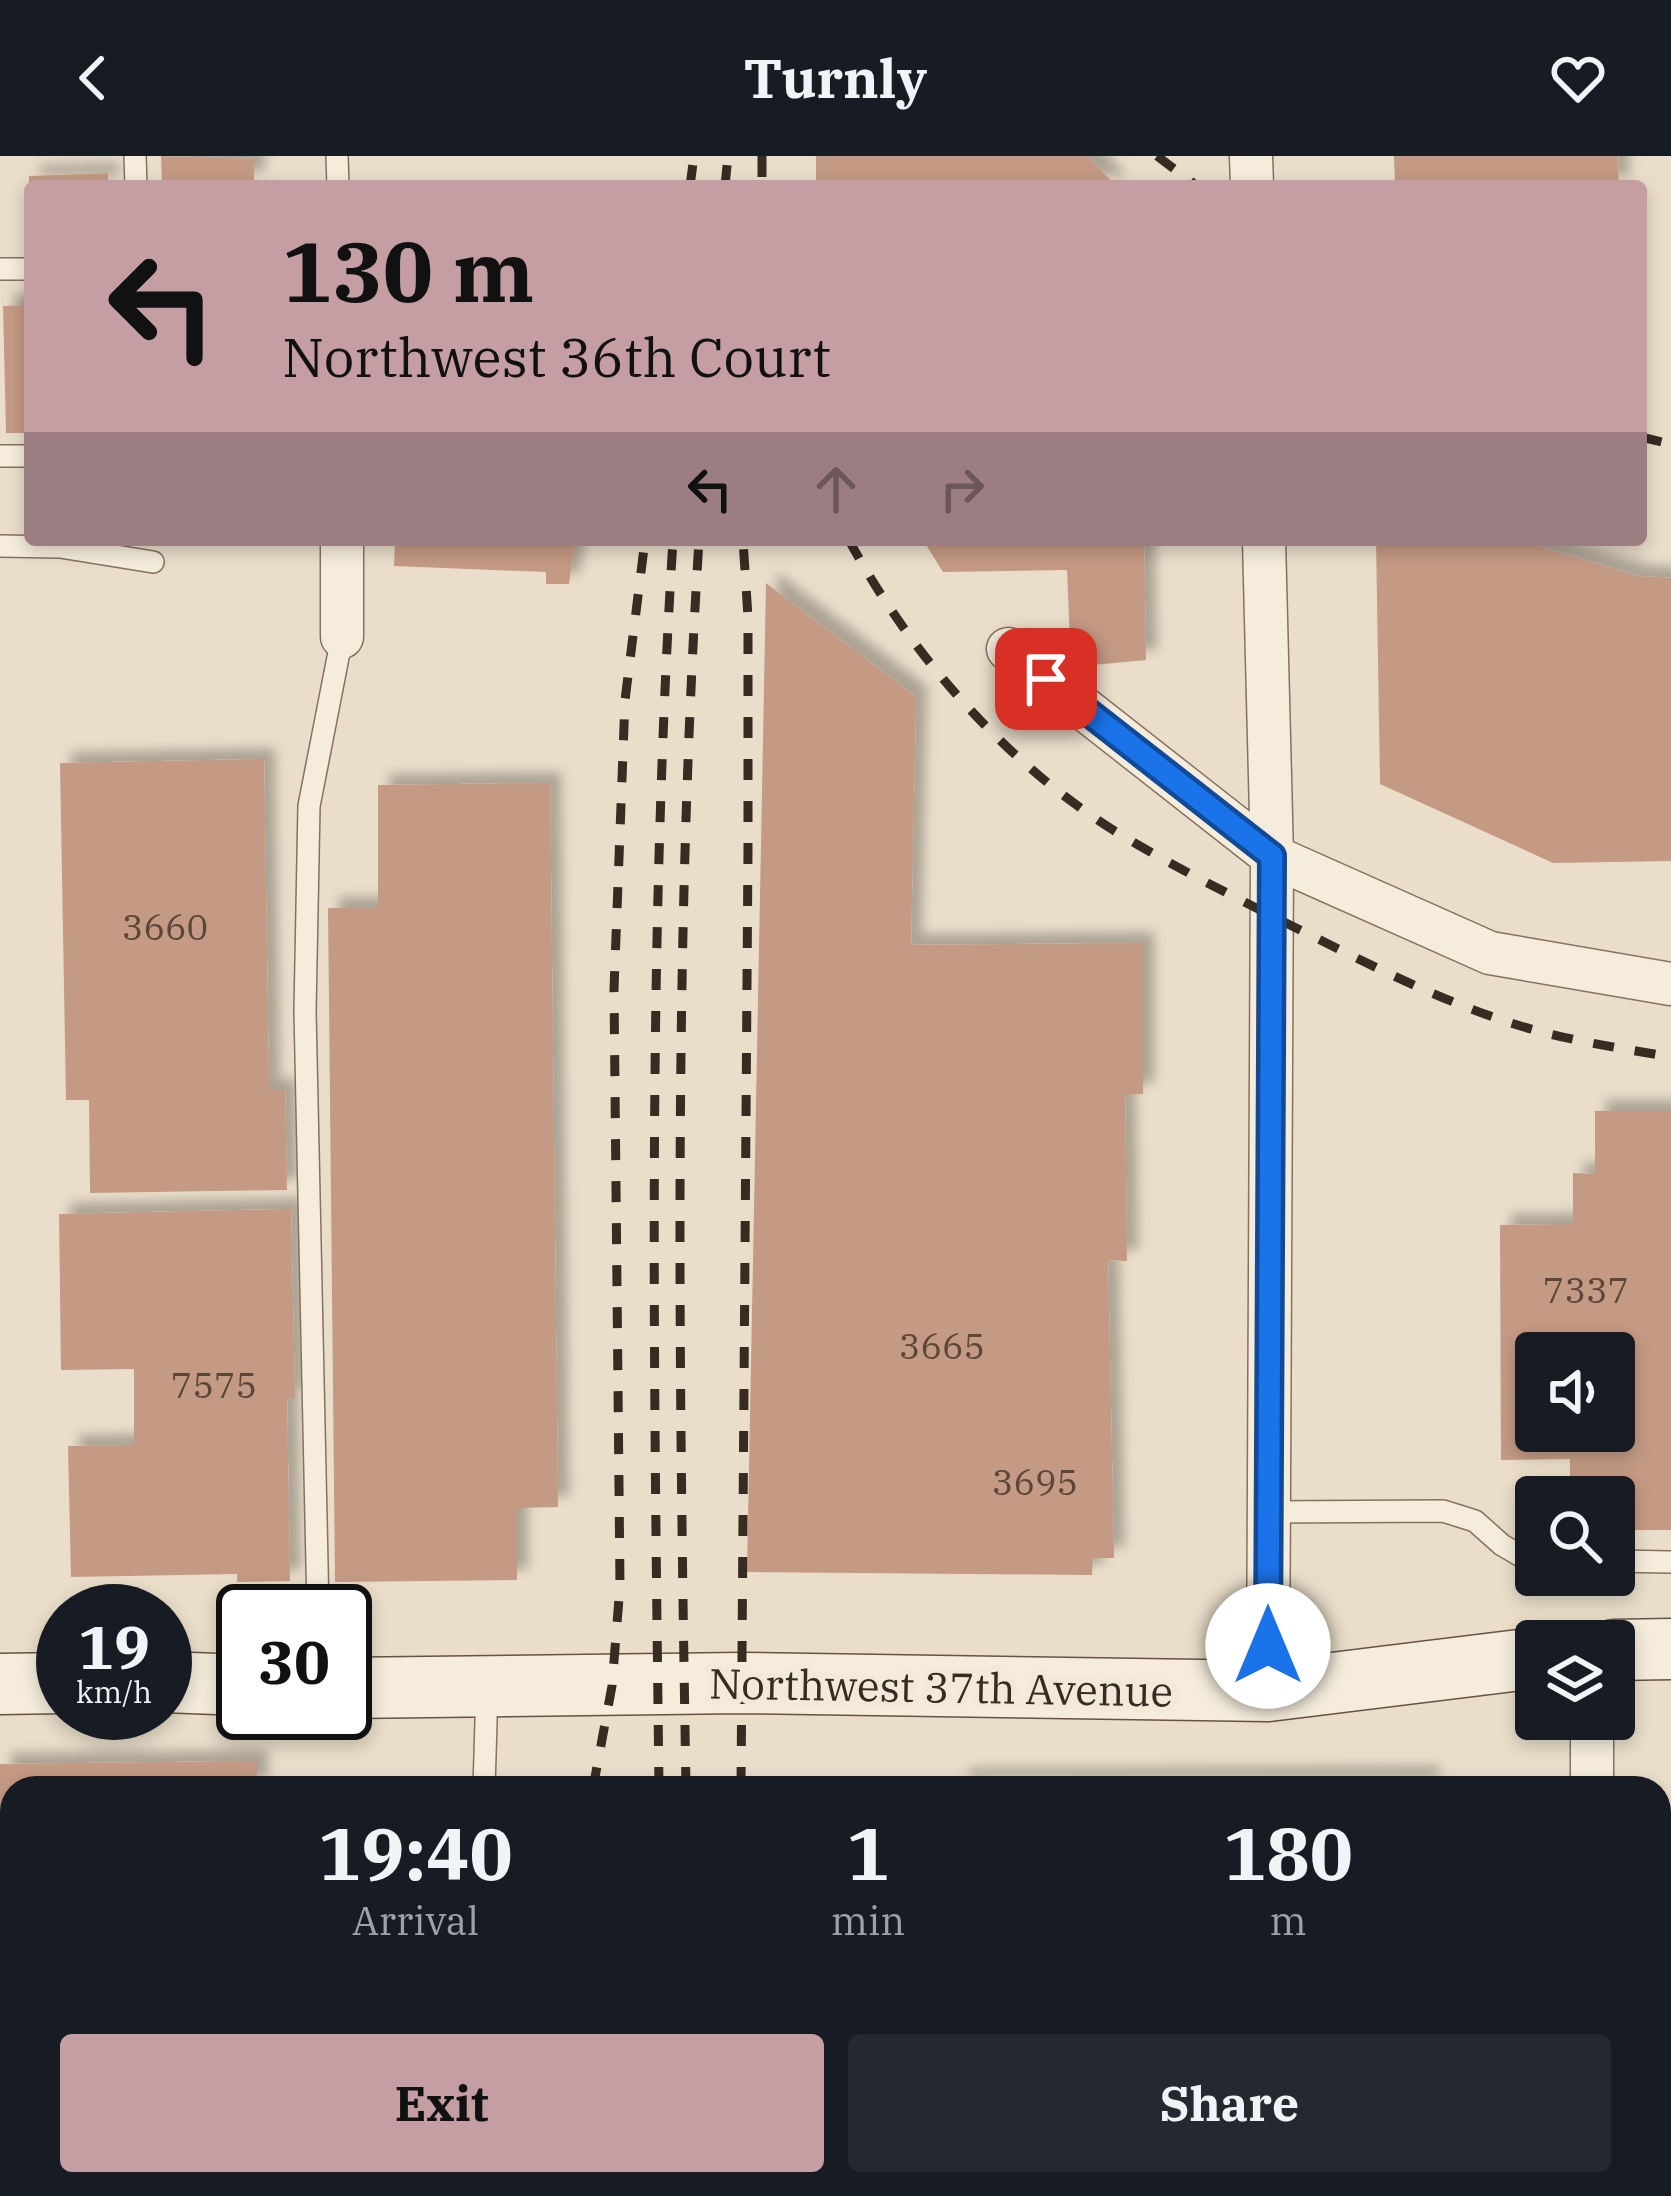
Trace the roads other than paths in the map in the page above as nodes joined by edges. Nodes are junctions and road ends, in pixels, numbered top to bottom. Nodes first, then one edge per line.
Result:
1 (0, 546) edge
2 (342, 546) edge
3 (1264, 546) edge
4 (153, 562) dead end
5 (342, 637) joint
6 (1008, 649) dead end
7 (1272, 856) junction
8 (1671, 984) edge
9 (1269, 1512) junction
10 (1515, 1553) edge
11 (1635, 1561) edge
12 (1671, 1562) edge
13 (317, 1584) edge
14 (1671, 1649) edge
15 (1635, 1650) edge
16 (1515, 1661) edge
17 (36, 1683) edge
18 (0, 1684) edge
19 (487, 1687) junction
20 (372, 1688) edge
21 (1268, 1691) junction
22 (1592, 1740) edge
23 (484, 1776) edge
24 (1592, 1776) edge

1 - 4 lane
2 - 5 street
3 - 7 street
5 - 13 lane
6 - 7 street
7 - 8 street
7 - 9 street
9 - 10 lane
9 - 21 street
11 - 12 lane
14 - 15 street
16 - 21 street, Northwest 37th Avenue
17 - 18 street
19 - 20 street, Northwest 37th Avenue
19 - 21 street, Northwest 37th Avenue
19 - 23 lane
22 - 24 street

